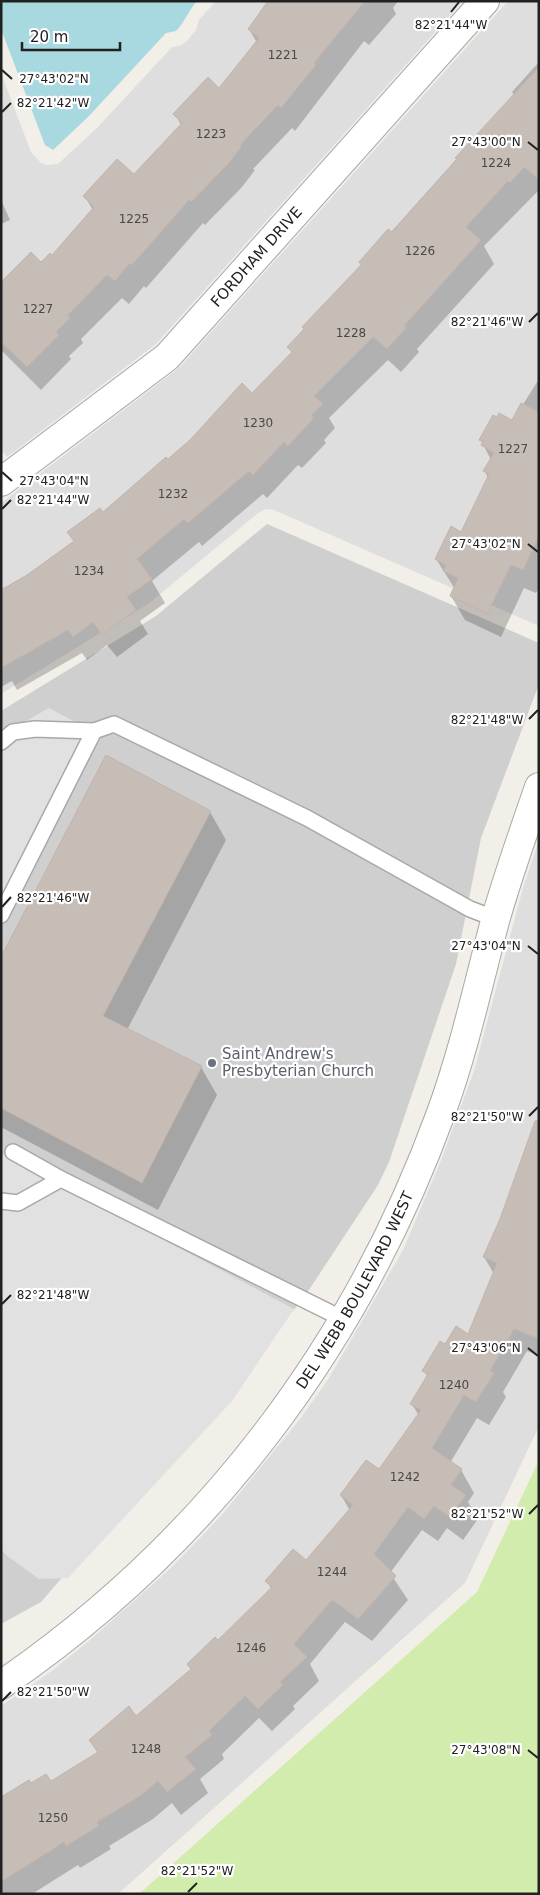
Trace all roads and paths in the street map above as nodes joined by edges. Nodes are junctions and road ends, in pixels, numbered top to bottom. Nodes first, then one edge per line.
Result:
1 (485, 1) edge
2 (1, 482) edge
3 (94, 731) junction
4 (1, 742) edge
5 (539, 787) edge
6 (1, 915) edge
7 (496, 919) junction
8 (13, 1152) dead end
9 (61, 1179) junction
10 (1, 1202) edge
11 (345, 1320) junction
12 (1, 1685) edge

1 - 2 street, FORDHAM DRIVE
3 - 4 lane
3 - 6 lane
3 - 7 lane
5 - 7 street, DEL WEBB BOULEVARD WEST
7 - 11 street, DEL WEBB BOULEVARD WEST
8 - 9 lane
9 - 10 lane
9 - 11 lane
11 - 12 street, DEL WEBB BOULEVARD WEST

